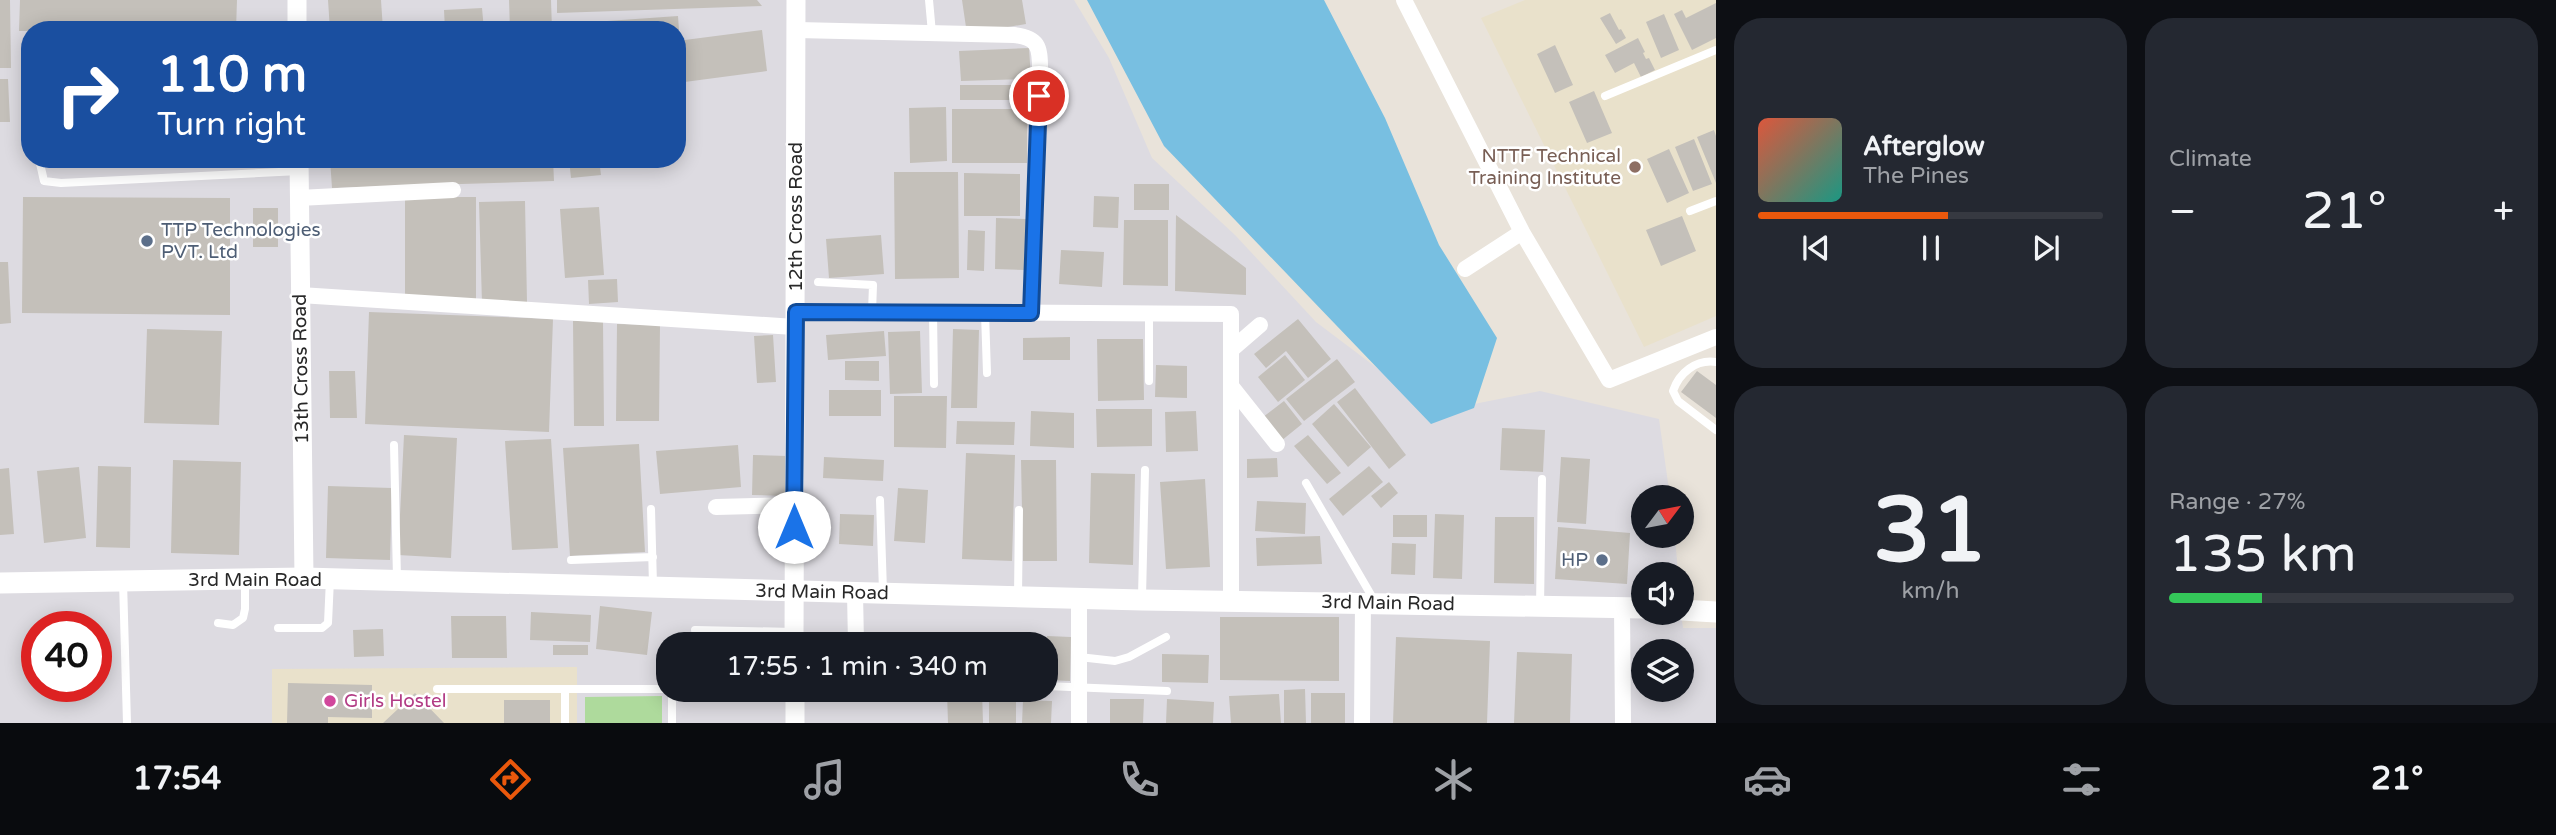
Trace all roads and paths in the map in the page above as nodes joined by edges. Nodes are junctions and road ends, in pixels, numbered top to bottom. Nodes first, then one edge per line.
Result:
1 (296, 0) edge
2 (796, 0) edge
3 (929, 0) edge
4 (1404, 0) edge
5 (297, 21) edge
6 (797, 30) junction
7 (932, 33) junction
8 (1716, 50) edge
9 (1605, 96) dead end
10 (41, 168) edge
11 (259, 168) edge
12 (299, 168) edge
13 (453, 190) dead end
14 (299, 198) junction
15 (1716, 201) edge
16 (1690, 211) dead end
17 (1522, 232) junction
18 (1465, 269) dead end
19 (818, 282) dead end
20 (300, 295) junction
21 (872, 312) junction
22 (933, 312) junction
23 (985, 313) junction
24 (1031, 313) junction
25 (1149, 314) junction
26 (795, 319) junction
27 (1260, 325) dead end
28 (1716, 337) edge
29 (1231, 350) junction
30 (1716, 362) edge
31 (987, 373) dead end
32 (1149, 381) dead end
33 (934, 384) dead end
34 (1231, 386) junction
35 (1716, 429) edge
36 (394, 444) dead end
37 (1277, 444) dead end
38 (1145, 470) dead end
39 (1542, 479) dead end
40 (1307, 483) dead end
41 (880, 500) dead end
42 (794, 505) junction
43 (716, 507) dead end
44 (652, 509) dead end
45 (1019, 510) dead end
46 (653, 558) junction
47 (571, 560) dead end
48 (304, 578) junction
49 (245, 579) junction
50 (330, 579) junction
51 (123, 581) junction
52 (397, 581) junction
53 (0, 583) edge
54 (653, 588) junction
55 (794, 592) junction
56 (855, 593) junction
57 (883, 594) junction
58 (1017, 596) junction
59 (1079, 597) junction
60 (1142, 600) junction
61 (1231, 600) junction
62 (1369, 602) junction
63 (1540, 606) junction
64 (1622, 607) junction
65 (1631, 607) edge
66 (1694, 611) edge
67 (1716, 612) edge
68 (218, 623) dead end
69 (278, 628) dead end
70 (695, 630) dead end
71 (720, 632) edge
72 (794, 632) edge
73 (856, 632) edge
74 (1166, 637) dead end
75 (1079, 657) junction
76 (1058, 687) edge
77 (1079, 688) junction
78 (437, 689) dead end
79 (565, 689) junction
80 (656, 689) edge
81 (1167, 691) dead end
82 (671, 702) edge
83 (795, 702) edge
84 (127, 723) edge
85 (565, 723) edge
86 (672, 723) edge
87 (795, 723) edge
88 (1079, 723) edge
89 (1362, 723) edge
90 (1623, 723) edge

1 - 5 street
2 - 6 street, 12th Cross Road
3 - 7 lane
4 - 17 street
6 - 7 street
6 - 26 street, 12th Cross Road
7 - 24 street
8 - 9 lane
10 - 11 lane
12 - 14 street, 13th Cross Road
13 - 14 street
14 - 20 street, 13th Cross Road
15 - 16 lane
17 - 18 street
17 - 28 street
19 - 21 lane
20 - 26 street
20 - 48 street, 13th Cross Road
21 - 22 street
21 - 26 street
22 - 23 street
22 - 33 lane
23 - 24 street
23 - 31 lane
24 - 25 street
25 - 29 street
25 - 32 lane
26 - 42 street, 12th Cross Road
27 - 29 street
29 - 34 street
30 - 35 lane
34 - 37 street
34 - 61 street
36 - 52 lane
38 - 60 lane
39 - 63 lane
40 - 62 lane
41 - 57 lane
42 - 43 street
42 - 55 street, 12th Cross Road
44 - 46 lane
45 - 58 lane
46 - 47 lane
46 - 54 lane
48 - 49 main road, 3rd Main Road
48 - 50 main road, 3rd Main Road
49 - 51 main road, 3rd Main Road
49 - 68 lane
50 - 52 main road, 3rd Main Road
50 - 69 lane
51 - 53 main road, 3rd Main Road
51 - 84 lane
52 - 54 main road, 3rd Main Road
54 - 55 main road, 3rd Main Road
55 - 56 main road, 3rd Main Road
55 - 72 street, 12th Cross Road
56 - 57 main road, 3rd Main Road
56 - 73 street
57 - 58 main road, 3rd Main Road
58 - 59 main road, 3rd Main Road
59 - 60 main road, 3rd Main Road
59 - 75 street
60 - 61 main road, 3rd Main Road
61 - 62 main road, 3rd Main Road
62 - 63 main road, 3rd Main Road
62 - 89 street
63 - 64 main road, 3rd Main Road
64 - 65 main road, 3rd Main Road
64 - 90 street
66 - 67 main road
70 - 71 lane
74 - 75 lane
75 - 77 street
76 - 77 lane
77 - 81 lane
77 - 88 street
78 - 79 lane
79 - 80 lane
79 - 85 lane
82 - 86 lane
83 - 87 street

